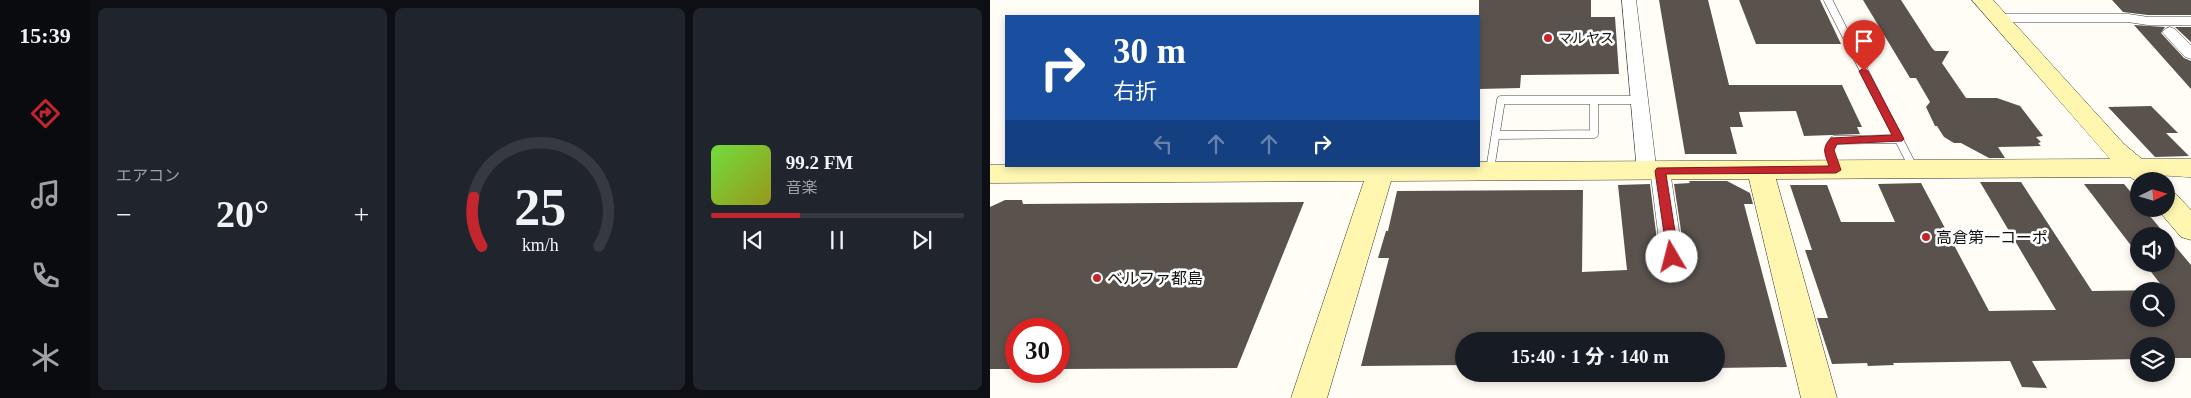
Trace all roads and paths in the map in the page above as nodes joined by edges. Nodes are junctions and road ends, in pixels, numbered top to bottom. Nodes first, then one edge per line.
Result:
1 (1629, 0) edge
2 (1828, 0) edge
3 (1982, 0) edge
4 (1998, 18) junction
5 (2191, 21) edge
6 (2170, 32) dead end
7 (2191, 54) edge
8 (1594, 100) junction
9 (1640, 100) junction
10 (1496, 134) junction
11 (1899, 139) junction
12 (2191, 168) edge
13 (1914, 169) junction
14 (1760, 170) junction
15 (1836, 170) junction
16 (1654, 171) junction
17 (1380, 172) junction
18 (1490, 172) junction
19 (2141, 172) edge
20 (2164, 172) edge
21 (990, 174) edge
22 (2130, 175) edge
23 (2175, 211) edge
24 (2191, 229) edge
25 (1672, 257) dead end
26 (1309, 398) edge
27 (1820, 398) edge

1 - 9 street
2 - 11 lane
3 - 4 street
4 - 5 lane
4 - 19 street
6 - 7 street
8 - 9 lane
8 - 10 lane
8 - 10 lane
9 - 16 street
10 - 18 lane
11 - 13 lane
11 - 15 lane
12 - 20 street
13 - 15 street
13 - 22 street
14 - 15 street
14 - 16 street
14 - 27 street
16 - 18 street
16 - 25 street
17 - 18 street
17 - 21 street
17 - 26 street
23 - 24 street

